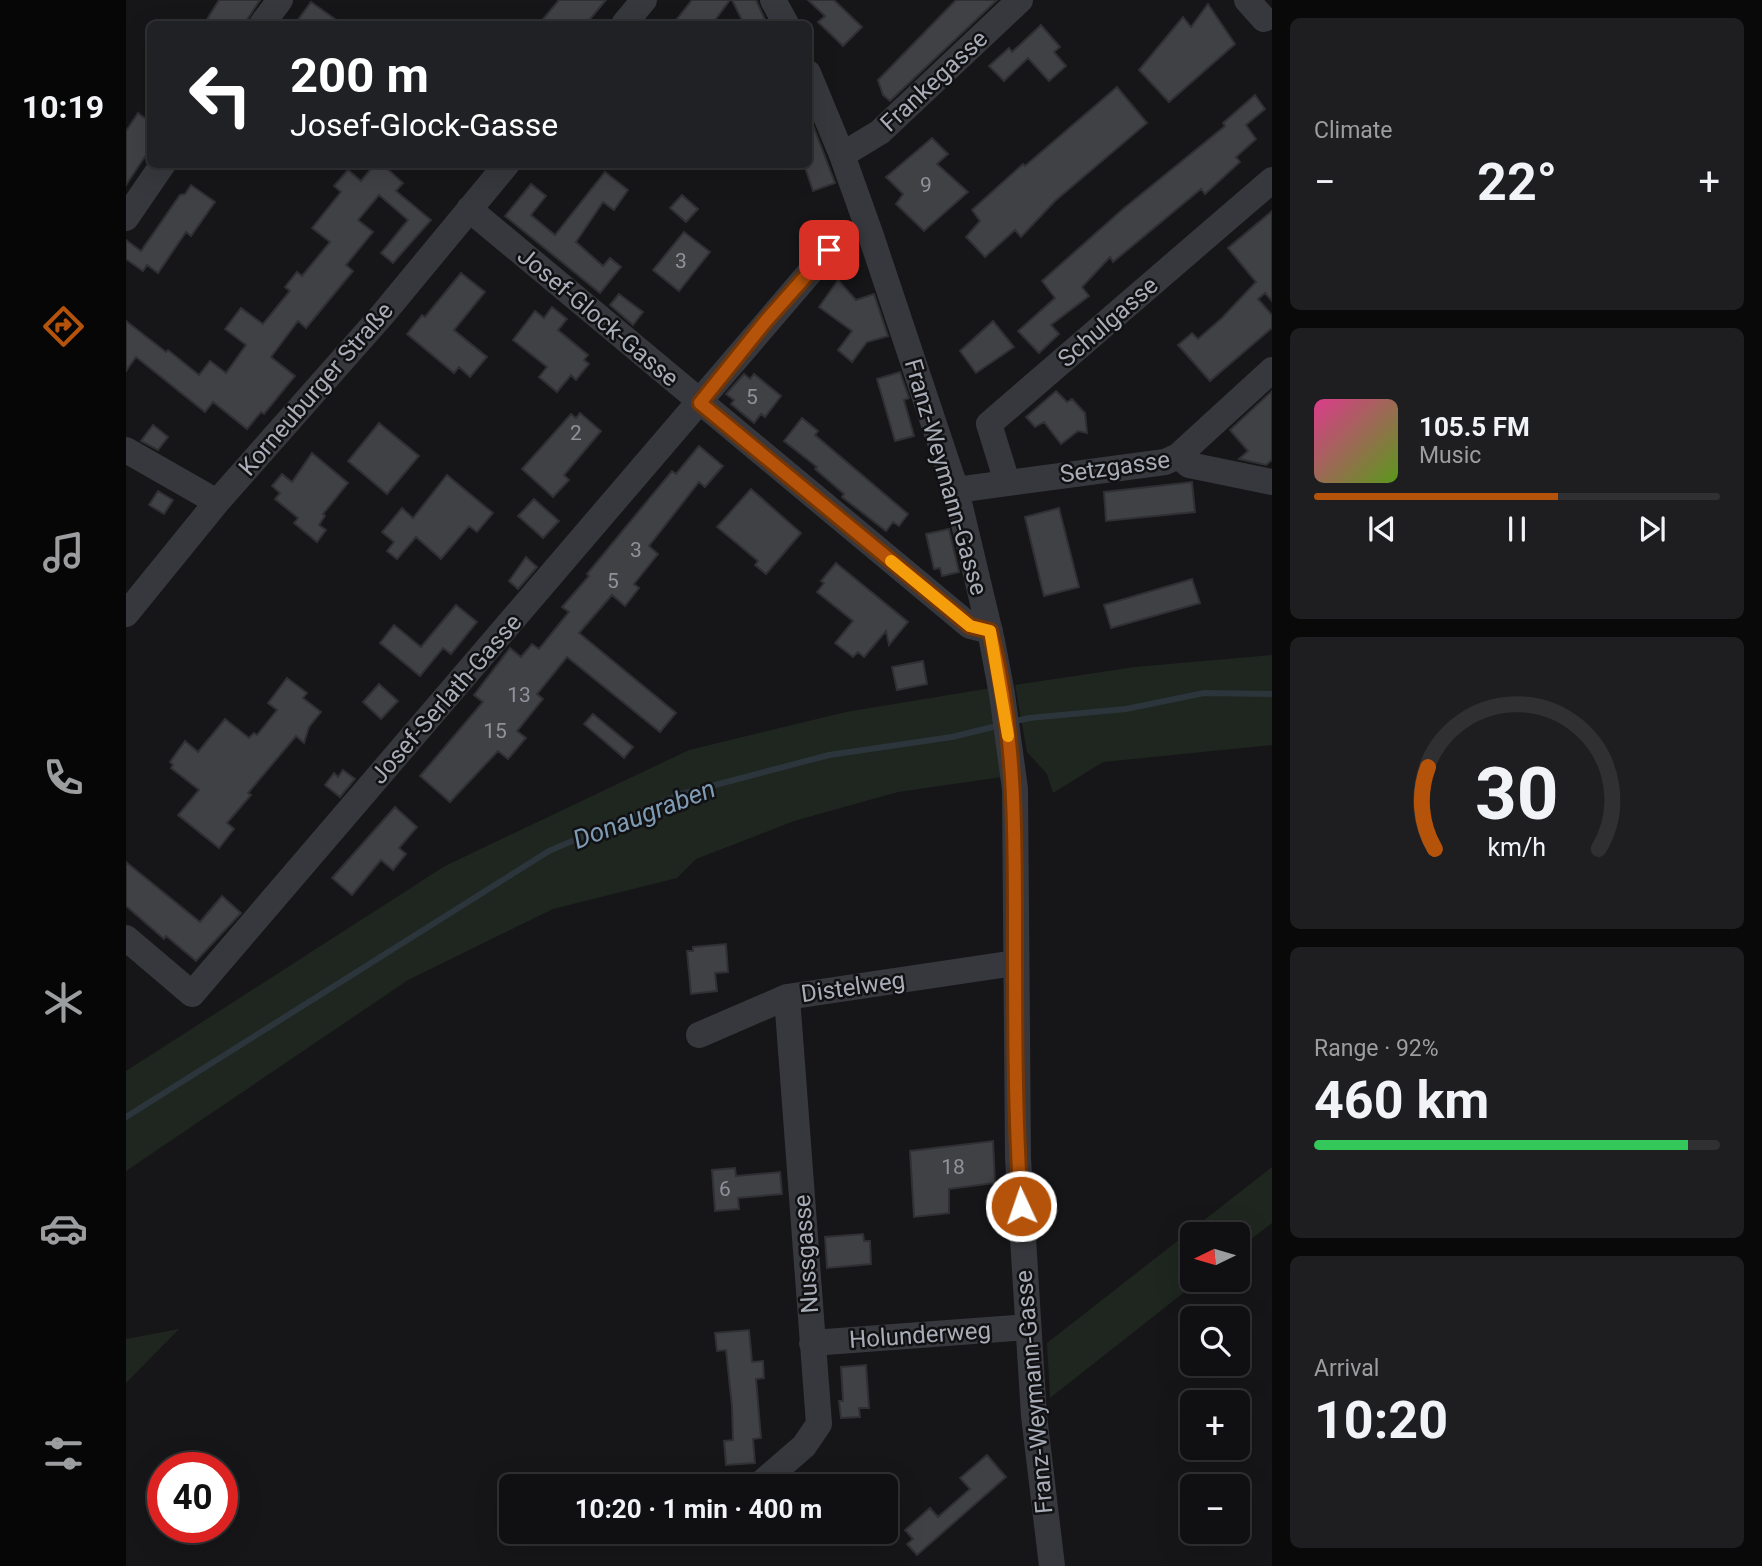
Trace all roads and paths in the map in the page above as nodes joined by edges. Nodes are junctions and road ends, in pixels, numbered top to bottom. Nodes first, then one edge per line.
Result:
1 (280, 0) edge
2 (644, 0) edge
3 (774, 0) edge
4 (1020, 0) edge
5 (264, 21) edge
6 (626, 21) edge
7 (784, 21) edge
8 (812, 83) edge
9 (842, 155) junction
10 (160, 168) edge
11 (504, 168) edge
12 (1272, 180) edge
13 (470, 209) junction
14 (126, 218) edge
15 (829, 250) dead end
16 (1272, 370) edge
17 (700, 403) junction
18 (126, 450) edge
19 (1178, 456) junction
20 (1007, 482) junction
21 (1272, 482) edge
22 (956, 490) junction
23 (217, 502) junction
24 (126, 614) edge
25 (990, 631) junction
26 (126, 938) edge
27 (1015, 963) junction
28 (787, 997) junction
29 (699, 1035) dead end
30 (1027, 1326) junction
31 (812, 1343) junction
32 (772, 1474) edge
33 (1052, 1566) edge

1 - 5 street
2 - 6 street
3 - 7 street
4 - 9 street, Frankegasse
8 - 9 street, Franz-Weymann-Gasse
9 - 22 street, Franz-Weymann-Gasse
10 - 14 street
11 - 13 street, Korneuburger Straße
12 - 20 street, Schulgasse
13 - 17 street, Josef-Glock-Gasse
13 - 23 street, Korneuburger Straße
15 - 17 street, Josef-Serlath-Gasse
16 - 19 street
17 - 25 street, Josef-Glock-Gasse
17 - 26 street, Josef-Serlath-Gasse
18 - 23 street
19 - 20 street, Setzgasse
19 - 21 street, Setzgasse
20 - 22 street, Setzgasse
22 - 25 street, Franz-Weymann-Gasse
23 - 24 street, Korneuburger Straße
25 - 27 street, Franz-Weymann-Gasse
27 - 28 street, Distelweg
27 - 30 street, Franz-Weymann-Gasse
28 - 29 street, Distelweg
28 - 31 street, Nussgasse
30 - 31 street, Holunderweg
30 - 33 street, Franz-Weymann-Gasse
31 - 32 street, Nussgasse

